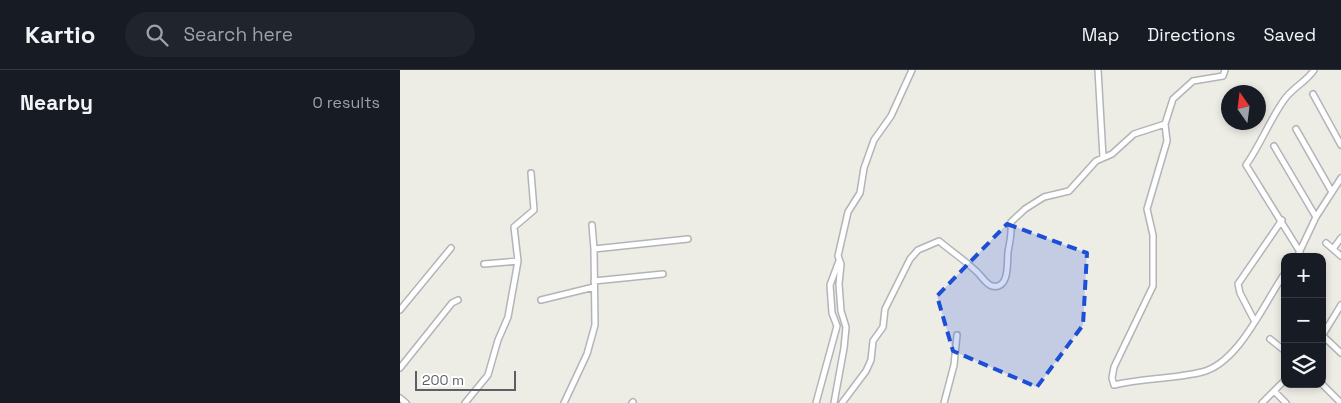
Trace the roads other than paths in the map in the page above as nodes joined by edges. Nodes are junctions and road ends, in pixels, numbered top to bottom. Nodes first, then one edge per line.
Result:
1 (912, 70) edge
2 (1098, 70) edge
3 (1225, 70) edge
4 (1314, 70) edge
5 (1313, 94) dead end
6 (1165, 124) junction
7 (1296, 129) dead end
8 (1341, 145) edge
9 (1274, 146) dead end
10 (1104, 156) junction
11 (532, 173) dead end
12 (1341, 178) edge
13 (1332, 192) junction
14 (1316, 217) junction
15 (1282, 220) junction
16 (592, 225) dead end
17 (1341, 238) edge
18 (688, 239) dead end
19 (1326, 243) dead end
20 (451, 248) dead end
21 (594, 249) junction
22 (1333, 249) junction
23 (1298, 253) edge
24 (1298, 253) edge
25 (1341, 256) edge
26 (518, 261) junction
27 (839, 262) junction
28 (484, 264) dead end
29 (663, 274) dead end
30 (1281, 279) edge
31 (594, 281) junction
32 (594, 287) junction
33 (458, 300) dead end
34 (541, 300) dead end
35 (1341, 305) edge
36 (400, 310) edge
37 (1254, 320) junction
38 (1326, 329) edge
39 (957, 335) dead end
40 (1270, 339) dead end
41 (1326, 339) edge
42 (1281, 348) edge
43 (1341, 353) edge
44 (400, 368) edge
45 (1281, 384) edge
46 (1326, 388) edge
47 (1274, 391) junction
48 (400, 398) edge
49 (406, 403) edge
50 (465, 403) edge
51 (564, 403) edge
52 (816, 403) edge
53 (834, 403) edge
54 (842, 403) edge
55 (944, 403) edge
56 (1262, 403) edge
57 (1286, 403) edge
58 (1341, 403) edge

1 - 27 street
2 - 10 street
3 - 6 street
4 - 15 street
5 - 8 street
6 - 10 street
6 - 37 street
7 - 13 street
9 - 14 street
10 - 54 street
11 - 26 street
12 - 13 street
13 - 14 street
14 - 24 street
15 - 23 street
15 - 37 street
16 - 21 street
17 - 22 street
18 - 21 street
19 - 22 street
20 - 36 street
21 - 31 street
22 - 25 street
26 - 28 street
26 - 50 street
27 - 52 street
27 - 53 street
29 - 31 street
30 - 37 street
31 - 32 street
32 - 34 street
32 - 51 street
33 - 44 street
35 - 38 street
39 - 55 street
40 - 42 street
41 - 43 street
45 - 47 street
46 - 58 street
47 - 56 street
47 - 57 street
48 - 49 street

